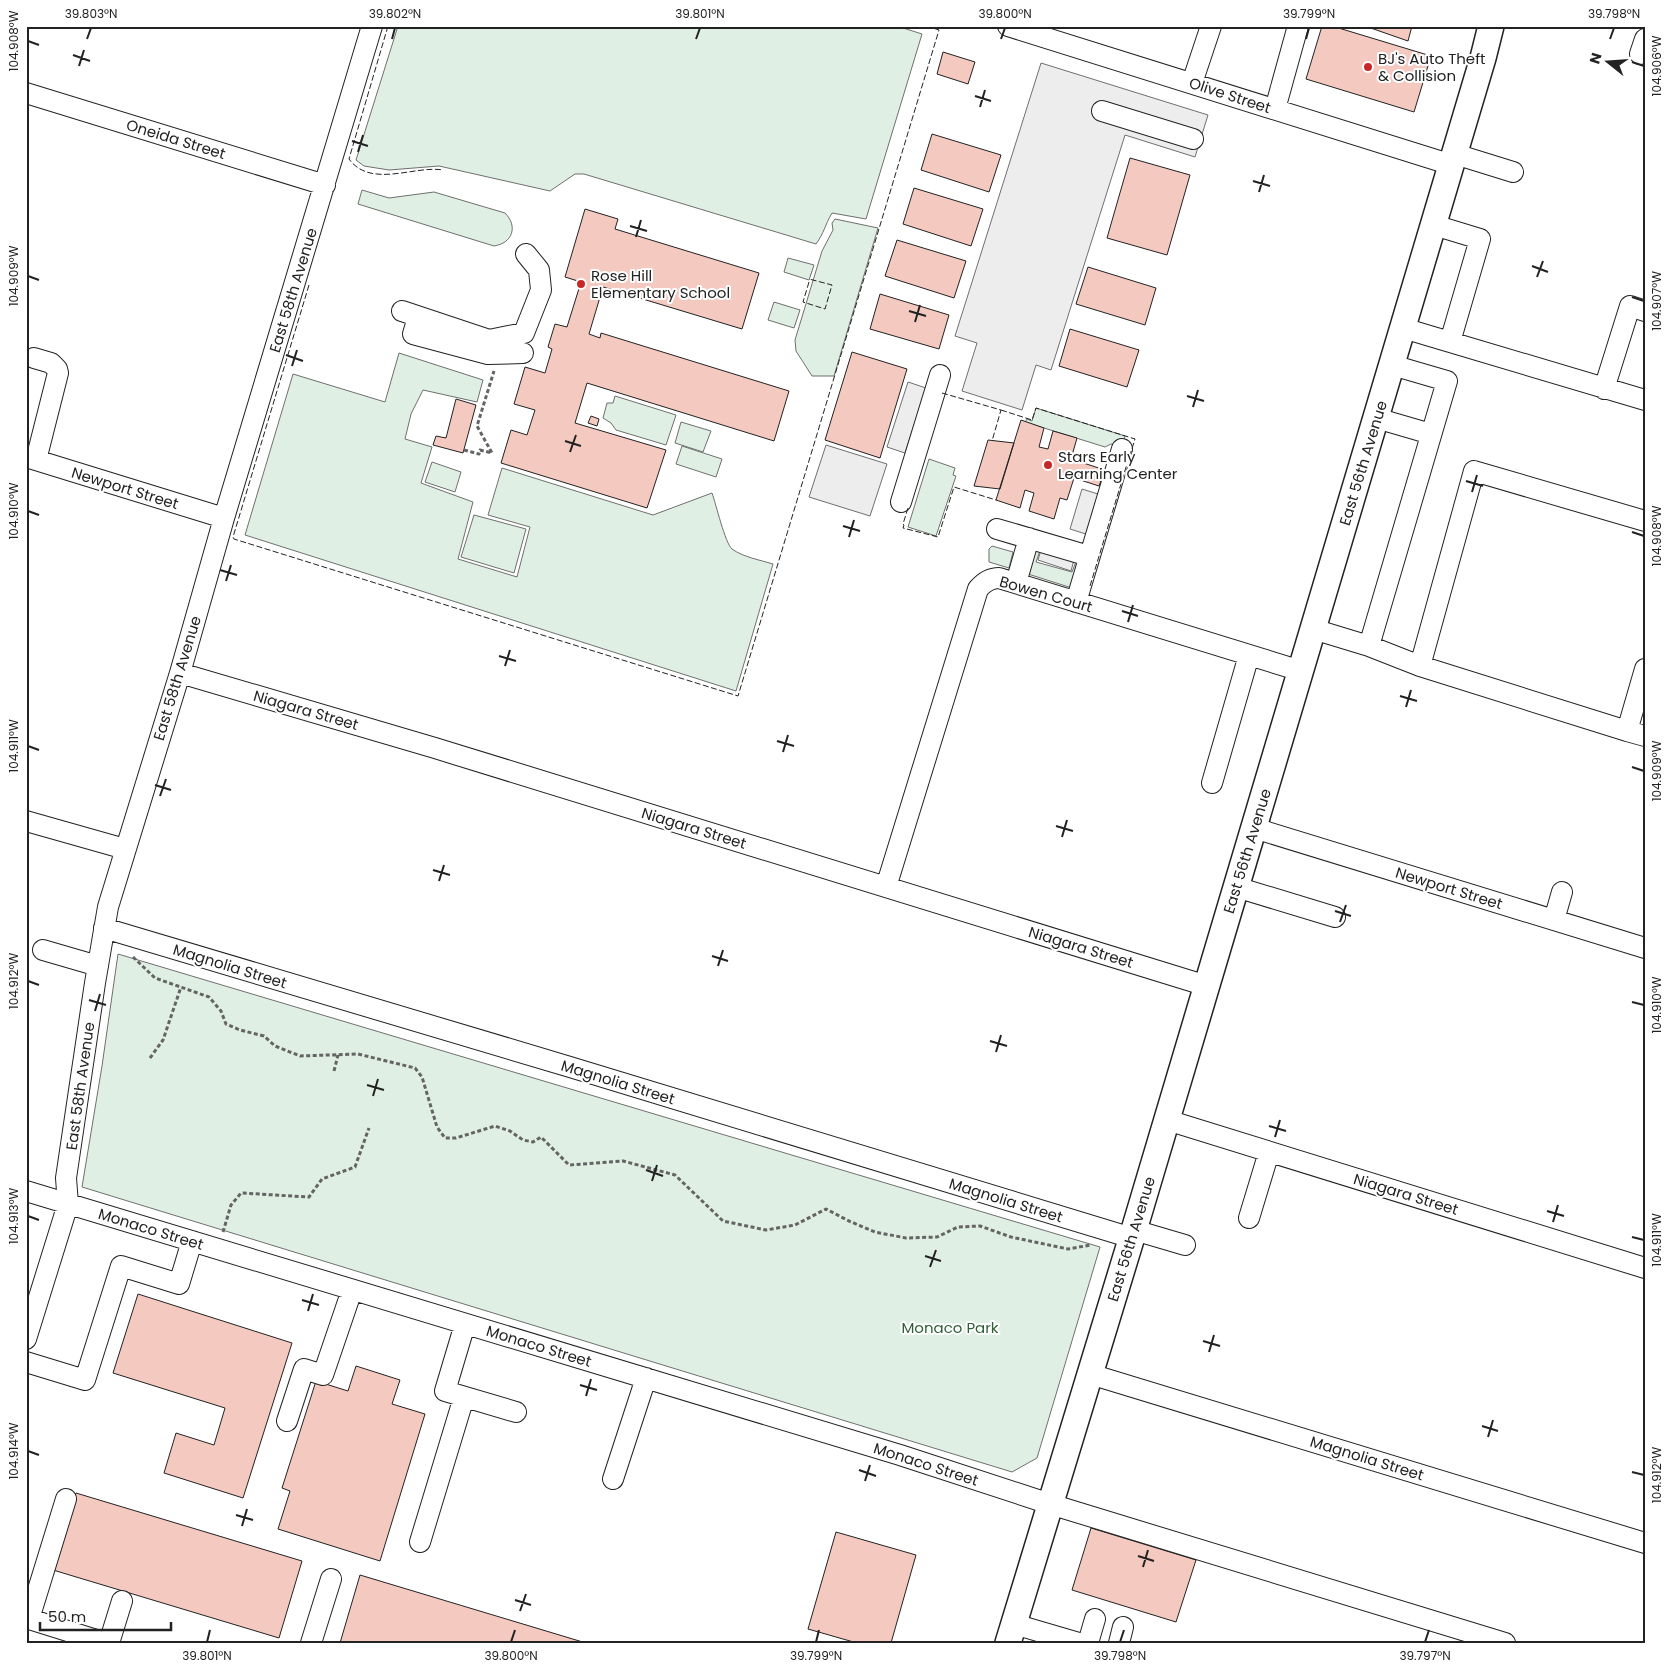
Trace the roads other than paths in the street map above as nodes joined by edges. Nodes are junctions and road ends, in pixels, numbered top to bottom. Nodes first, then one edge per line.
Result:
1 (372, 26) edge
2 (1008, 26) edge
3 (1211, 26) edge
4 (1298, 26) edge
5 (1491, 26) edge
6 (1498, 26) edge
7 (1483, 58) junction
8 (1192, 83) junction
9 (26, 93) edge
10 (1275, 109) junction
11 (1102, 111) dead end
12 (1193, 139) dead end
13 (1453, 159) junction
14 (1513, 172) dead end
15 (325, 185) junction
16 (1434, 225) junction
17 (526, 254) dead end
18 (1645, 311) edge
19 (1403, 328) junction
20 (1450, 342) junction
21 (523, 353) dead end
22 (34, 358) dead end
23 (1392, 365) junction
24 (940, 375) dead end
25 (1604, 389) junction
26 (1645, 400) edge
27 (1376, 418) junction
28 (1431, 434) junction
29 (1122, 449) dead end
30 (31, 459) edge
31 (901, 502) dead end
32 (224, 518) junction
33 (1645, 521) edge
34 (997, 528) dead end
35 (1030, 538) junction
36 (1089, 556) junction
37 (1016, 583) junction
38 (1076, 602) junction
39 (1313, 628) junction
40 (1369, 646) junction
41 (1249, 655) junction
42 (1420, 666) junction
43 (1645, 668) edge
44 (1301, 671) junction
45 (180, 673) junction
46 (1636, 734) edge
47 (1212, 783) dead end
48 (26, 821) edge
49 (1254, 828) junction
50 (125, 849) junction
51 (886, 887) junction
52 (1236, 887) junction
53 (1562, 892) dead end
54 (1335, 917) dead end
55 (1554, 920) junction
56 (104, 928) junction
57 (1645, 948) edge
58 (43, 950) dead end
59 (98, 966) junction
60 (1207, 986) junction
61 (1167, 1120) junction
62 (1269, 1152) junction
63 (26, 1191) edge
64 (68, 1204) junction
65 (1249, 1218) dead end
66 (1133, 1234) junction
67 (192, 1242) junction
68 (1185, 1245) dead end
69 (1645, 1268) edge
70 (352, 1290) junction
71 (30, 1313) edge
72 (465, 1324) junction
73 (26, 1339) edge
74 (26, 1362) edge
75 (1090, 1374) junction
76 (646, 1378) junction
77 (464, 1397) junction
78 (516, 1412) dead end
79 (287, 1421) dead end
80 (613, 1479) dead end
81 (66, 1499) dead end
82 (1050, 1504) junction
83 (420, 1542) dead end
84 (1645, 1543) edge
85 (331, 1579) dead end
86 (122, 1601) dead end
87 (28, 1619) edge
88 (1096, 1619) dead end
89 (1011, 1634) edge
90 (73, 1638) edge
91 (108, 1643) edge
92 (311, 1643) edge
93 (1079, 1643) edge
94 (1088, 1643) edge
95 (1505, 1643) edge

1 - 15 street, East 58th Avenue
2 - 8 street, Olive Street
3 - 8 street
4 - 10 street
5 - 7 main road, East 56th Avenue
6 - 7 main road, East 56th Avenue
7 - 13 main road, East 56th Avenue
8 - 10 street, Olive Street
9 - 15 street, Oneida Street
10 - 13 street, Olive Street
11 - 12 street
13 - 14 street, Olive Street
13 - 16 main road, East 56th Avenue
15 - 32 street, East 58th Avenue
16 - 19 main road, East 56th Avenue
16 - 20 street
17 - 21 street
18 - 25 street
19 - 20 street
19 - 23 main road, East 56th Avenue
20 - 25 street
22 - 30 street
23 - 27 main road, East 56th Avenue
23 - 28 street
24 - 31 street
25 - 26 street
27 - 28 street
27 - 39 main road, East 56th Avenue
28 - 40 street
29 - 36 street
30 - 32 street, Newport Street
32 - 45 street, East 58th Avenue
33 - 42 street
34 - 35 street
35 - 36 street
35 - 37 street
36 - 38 street
37 - 38 street, Bowen Court
37 - 51 street, Bowen Court
38 - 41 street, Bowen Court
39 - 40 street
39 - 44 main road, East 56th Avenue
40 - 42 street
41 - 44 street, Bowen Court
41 - 47 street
42 - 46 street
43 - 46 street
44 - 49 main road, East 56th Avenue
45 - 50 street, East 58th Avenue
45 - 51 street, Niagara Street
48 - 50 street
49 - 52 main road, East 56th Avenue
49 - 55 street, Newport Street
50 - 56 street, East 58th Avenue
51 - 60 street, Niagara Street
52 - 54 street
52 - 60 main road, East 56th Avenue
53 - 55 street
55 - 57 street, Newport Street
56 - 59 street, East 58th Avenue
56 - 66 street, Magnolia Street
58 - 59 street
59 - 64 street, East 58th Avenue
60 - 61 main road, East 56th Avenue
61 - 62 street, Niagara Street
61 - 66 main road, East 56th Avenue
62 - 65 street
62 - 69 street, Niagara Street
63 - 64 street, Monaco Street
64 - 67 street, Monaco Street
64 - 71 street, East 58th Avenue
66 - 68 street, Magnolia Street
66 - 75 main road, East 56th Avenue
67 - 70 street, Monaco Street
67 - 74 street
70 - 72 street, Monaco Street
70 - 79 street
71 - 73 street, East 58th Avenue
72 - 76 street, Monaco Street
72 - 77 street
75 - 82 main road, East 56th Avenue
75 - 84 street, Magnolia Street
76 - 80 street
76 - 82 street, Monaco Street
77 - 78 street
77 - 83 street
81 - 87 street
82 - 89 main road, East 56th Avenue
82 - 95 street, Monaco Street
85 - 92 street
86 - 91 street
87 - 90 street
88 - 94 street
89 - 93 street
90 - 91 street

